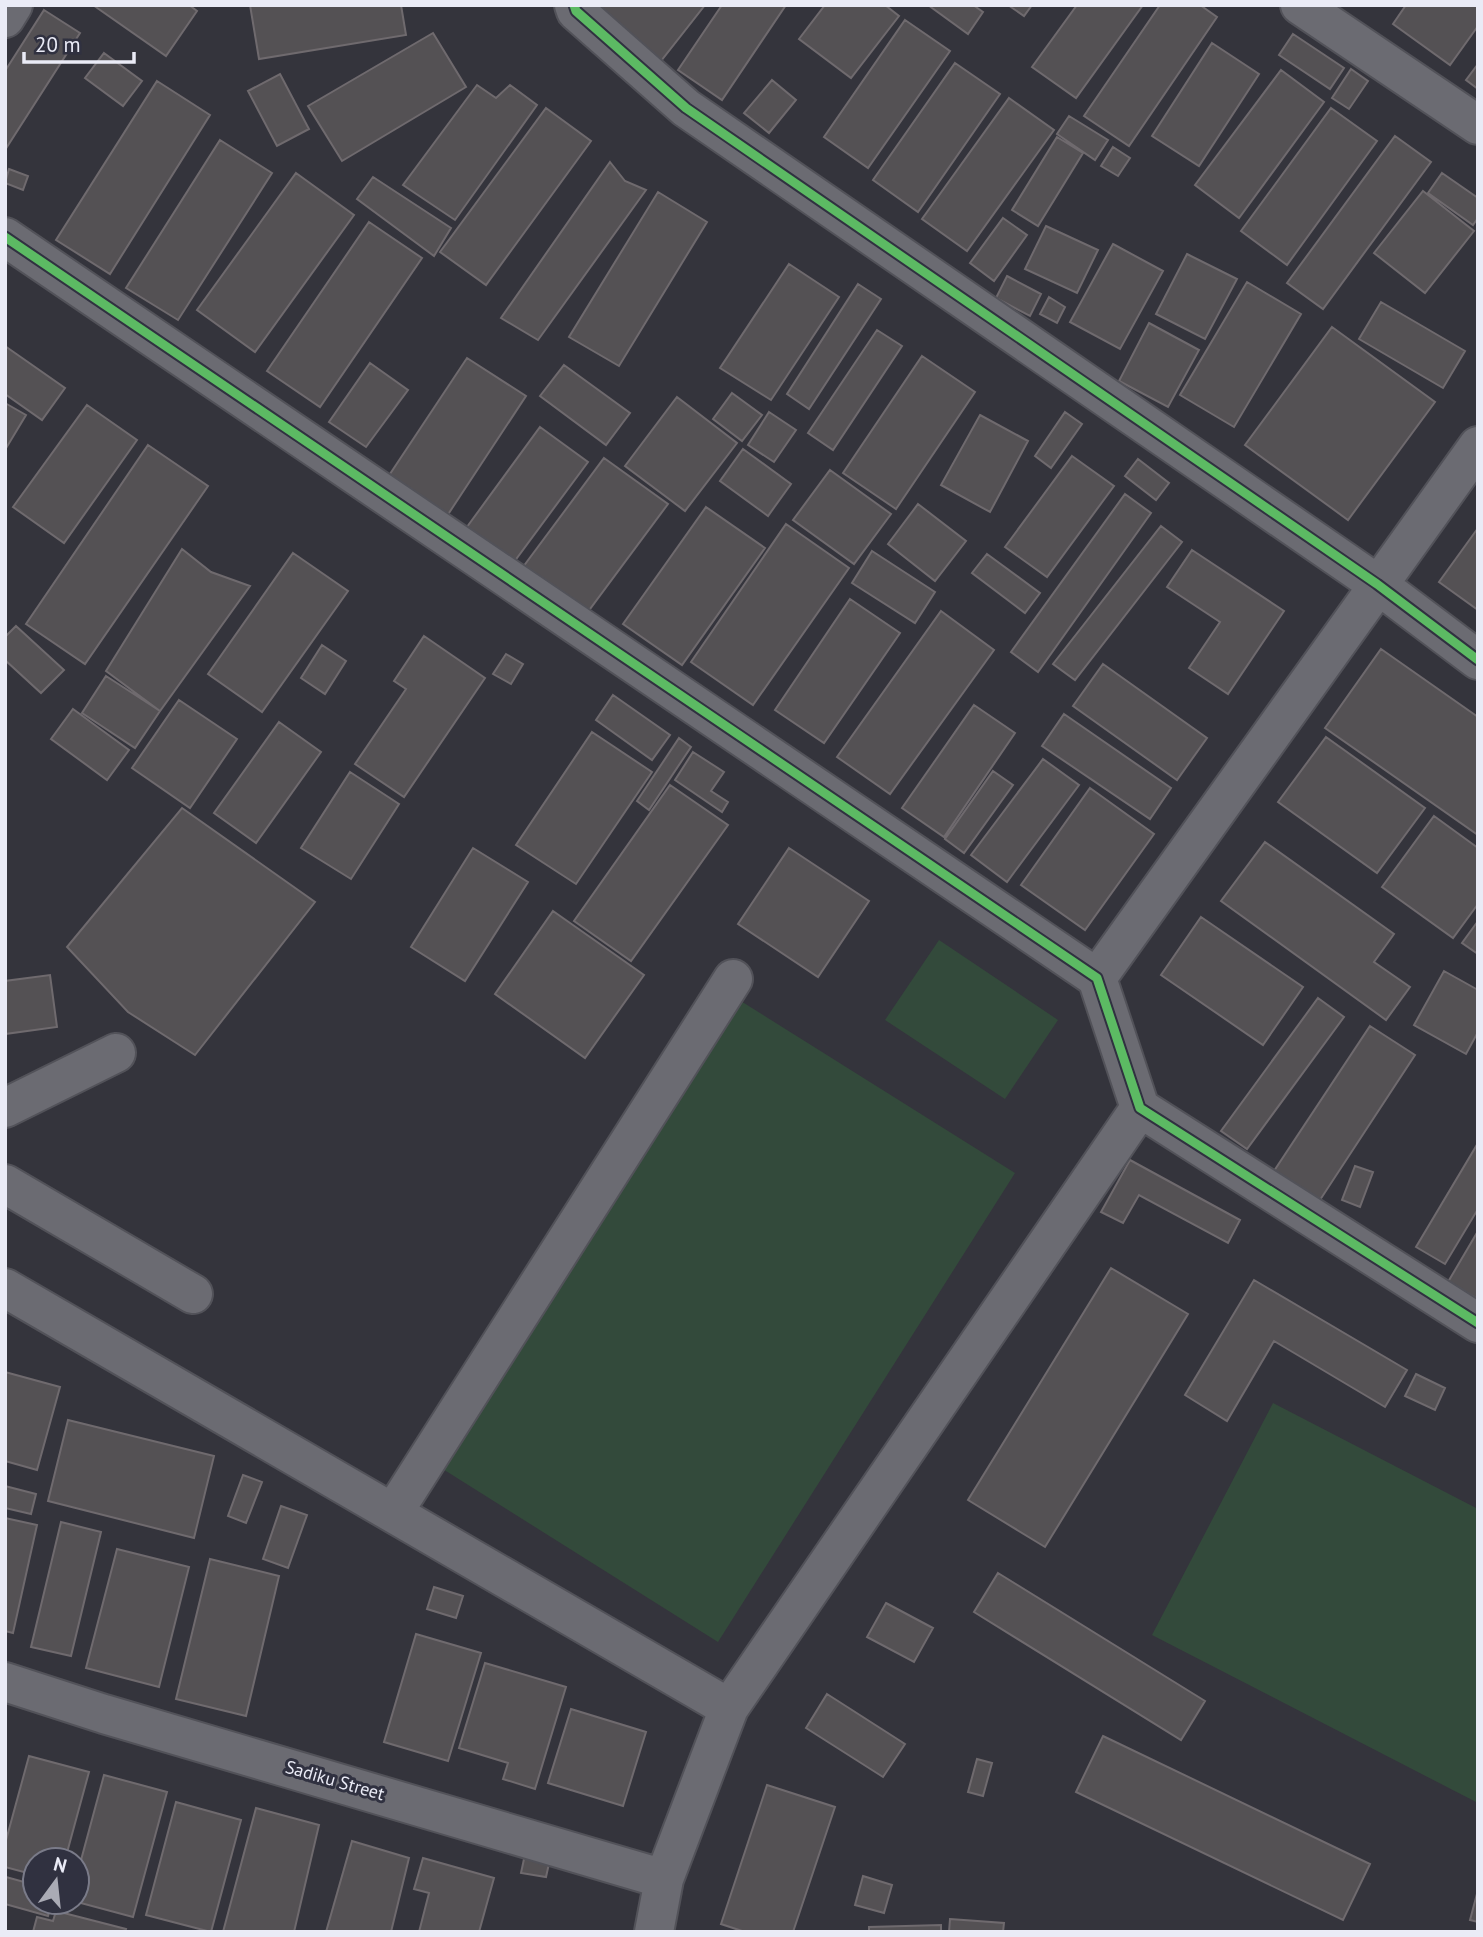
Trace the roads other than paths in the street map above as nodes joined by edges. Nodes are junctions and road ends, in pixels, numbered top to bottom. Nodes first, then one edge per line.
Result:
1 (13, 5) edge
2 (574, 5) edge
3 (1300, 5) edge
4 (5, 18) edge
5 (1478, 125) edge
6 (5, 237) edge
7 (1478, 446) edge
8 (1377, 583) junction
9 (1478, 660) edge
10 (1097, 978) junction
11 (733, 979) dead end
12 (117, 1053) dead end
13 (5, 1108) edge
14 (1140, 1108) junction
15 (5, 1184) edge
16 (5, 1288) edge
17 (193, 1294) dead end
18 (1478, 1322) edge
19 (393, 1513) junction
20 (5, 1682) edge
21 (729, 1708) junction
22 (664, 1879) junction
23 (654, 1932) edge

1 - 4 street
2 - 8 street
3 - 5 street
6 - 10 street
7 - 8 street
8 - 9 street
8 - 10 street
10 - 14 street
11 - 19 street
12 - 13 street
14 - 18 street
14 - 21 street
15 - 17 street
16 - 19 street
19 - 21 street
20 - 22 street, Sadiku Street
21 - 22 street
22 - 23 street

